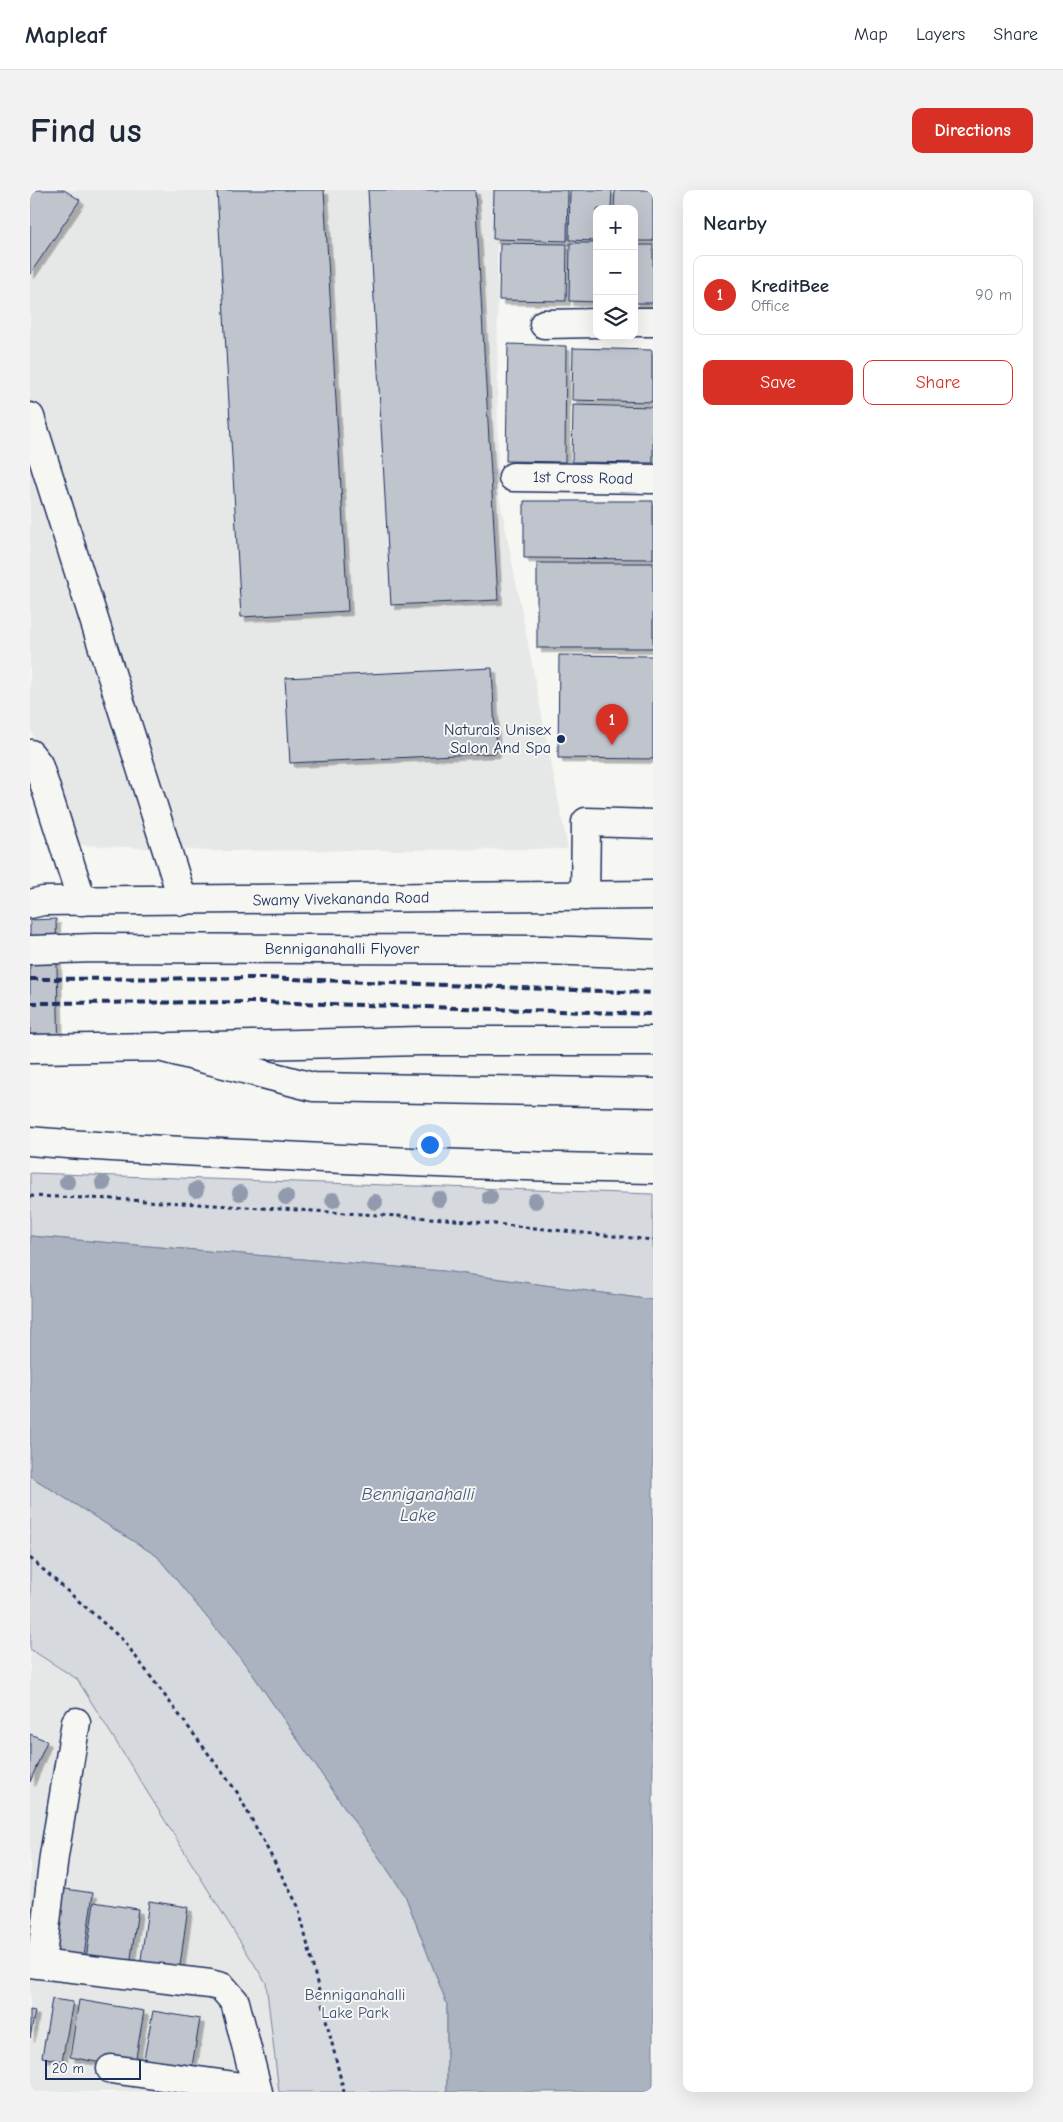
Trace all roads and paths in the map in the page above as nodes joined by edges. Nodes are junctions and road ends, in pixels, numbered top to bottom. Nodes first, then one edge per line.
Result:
1 (638, 322) edge
2 (653, 322) edge
3 (593, 323) edge
4 (544, 324) dead end
5 (30, 417) edge
6 (514, 477) dead end
7 (653, 479) edge
8 (30, 754) edge
9 (653, 824) edge
10 (653, 895) edge
11 (585, 896) junction
12 (82, 901) junction
13 (183, 901) junction
14 (30, 904) edge
15 (30, 950) edge
16 (653, 954) edge
17 (653, 1041) edge
18 (159, 1047) junction
19 (30, 1049) edge
20 (653, 1093) edge
21 (30, 1141) edge
22 (653, 1170) edge
23 (30, 1196) edge
24 (653, 1240) edge
25 (30, 1558) edge
26 (76, 1722) dead end
27 (35, 1963) edge
28 (111, 2069) dead end
29 (258, 2090) edge
30 (344, 2092) edge

1 - 2 main road
3 - 4 main road
5 - 13 main road
6 - 7 main road, 1st Cross Road
8 - 12 main road
9 - 11 main road
10 - 11 main road, Swamy Vivekananda Road
11 - 13 main road, Swamy Vivekananda Road
12 - 13 main road, Swamy Vivekananda Road
12 - 14 main road, Swamy Vivekananda Road
15 - 16 main road, Benniganahalli Flyover
17 - 18 main road
18 - 19 main road
18 - 20 main road
21 - 22 main road
23 - 24 path
25 - 30 path
26 - 27 main road
27 - 29 main road
28 - 29 main road

